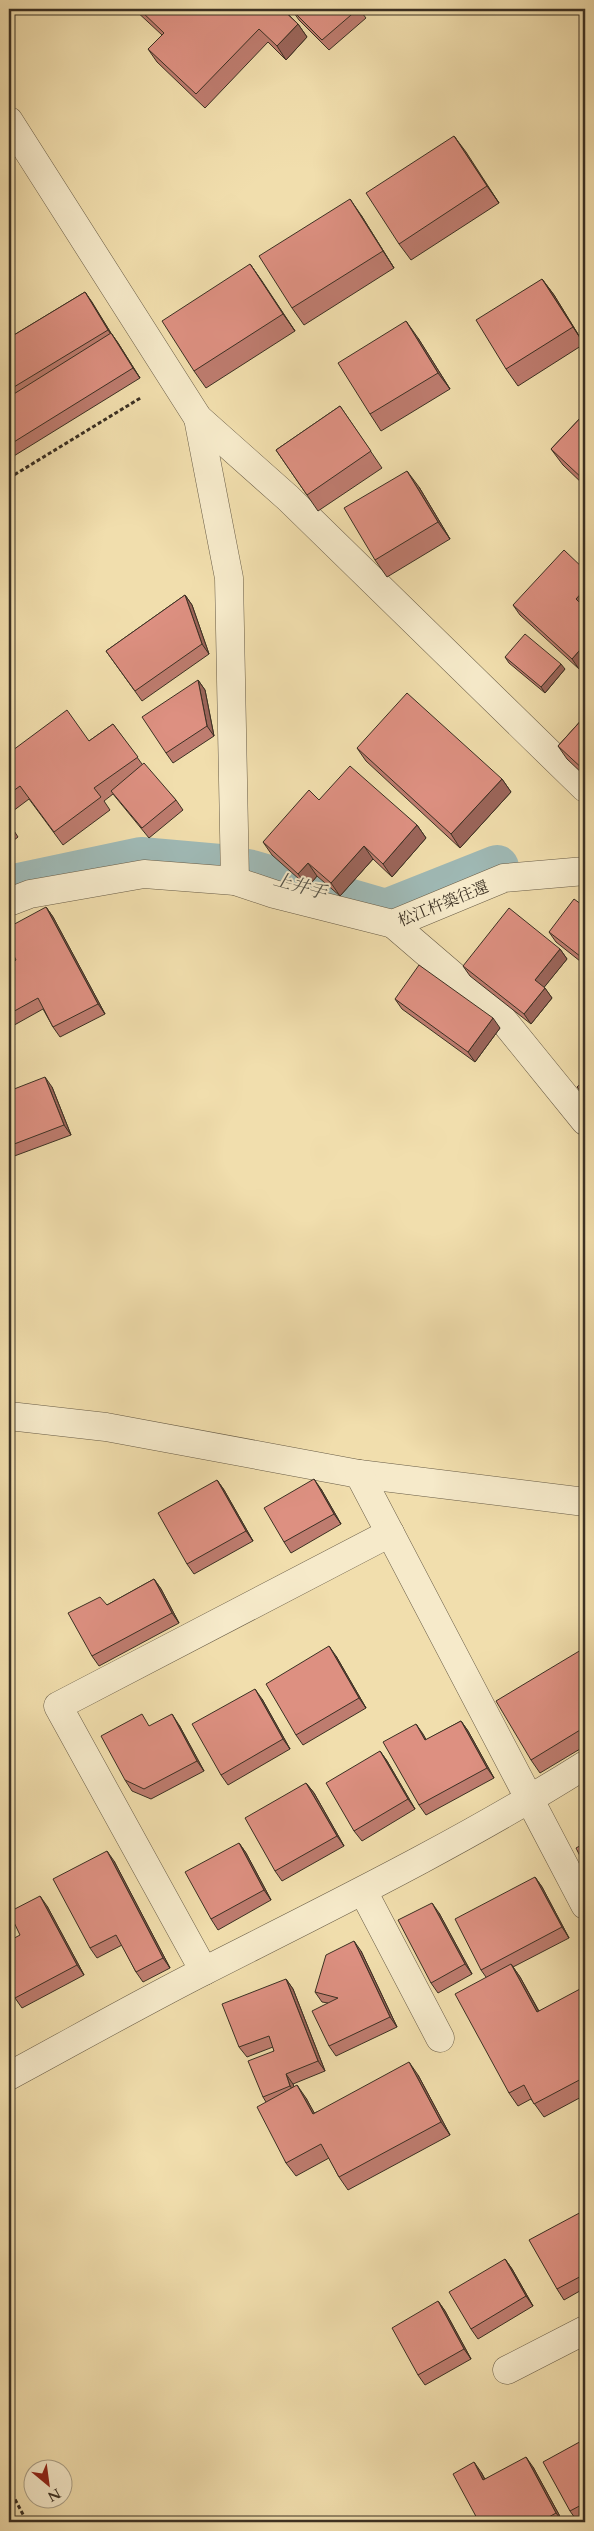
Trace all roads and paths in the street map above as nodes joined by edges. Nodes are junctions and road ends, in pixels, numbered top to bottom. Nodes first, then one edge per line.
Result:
1 (9, 121) edge
2 (172, 378) junction
3 (198, 418) junction
4 (9, 478) edge
5 (585, 788) edge
6 (585, 871) edge
7 (235, 881) junction
8 (9, 902) edge
9 (393, 924) junction
10 (585, 1121) edge
11 (9, 1416) edge
12 (359, 1474) junction
13 (585, 1502) edge
14 (390, 1533) junction
15 (585, 1765) edge
16 (530, 1800) junction
17 (363, 1891) junction
18 (585, 1905) edge
19 (204, 1971) junction
20 (440, 2038) dead end
21 (9, 2076) edge
22 (585, 2330) edge
23 (507, 2370) dead end
24 (9, 2488) edge
25 (27, 2522) edge

1 - 2 street
2 - 3 street
2 - 4 path
3 - 5 street
3 - 7 street
6 - 9 street, 松江杵築往還
7 - 8 street, 松江杵築往還
7 - 9 street, 松江杵築往還
9 - 10 street
11 - 12 street
12 - 13 street
12 - 14 street
14 - 16 street
14 - 19 street
15 - 16 street
16 - 17 street
16 - 18 street
17 - 19 street
17 - 20 street
19 - 21 street
22 - 23 street
24 - 25 path

